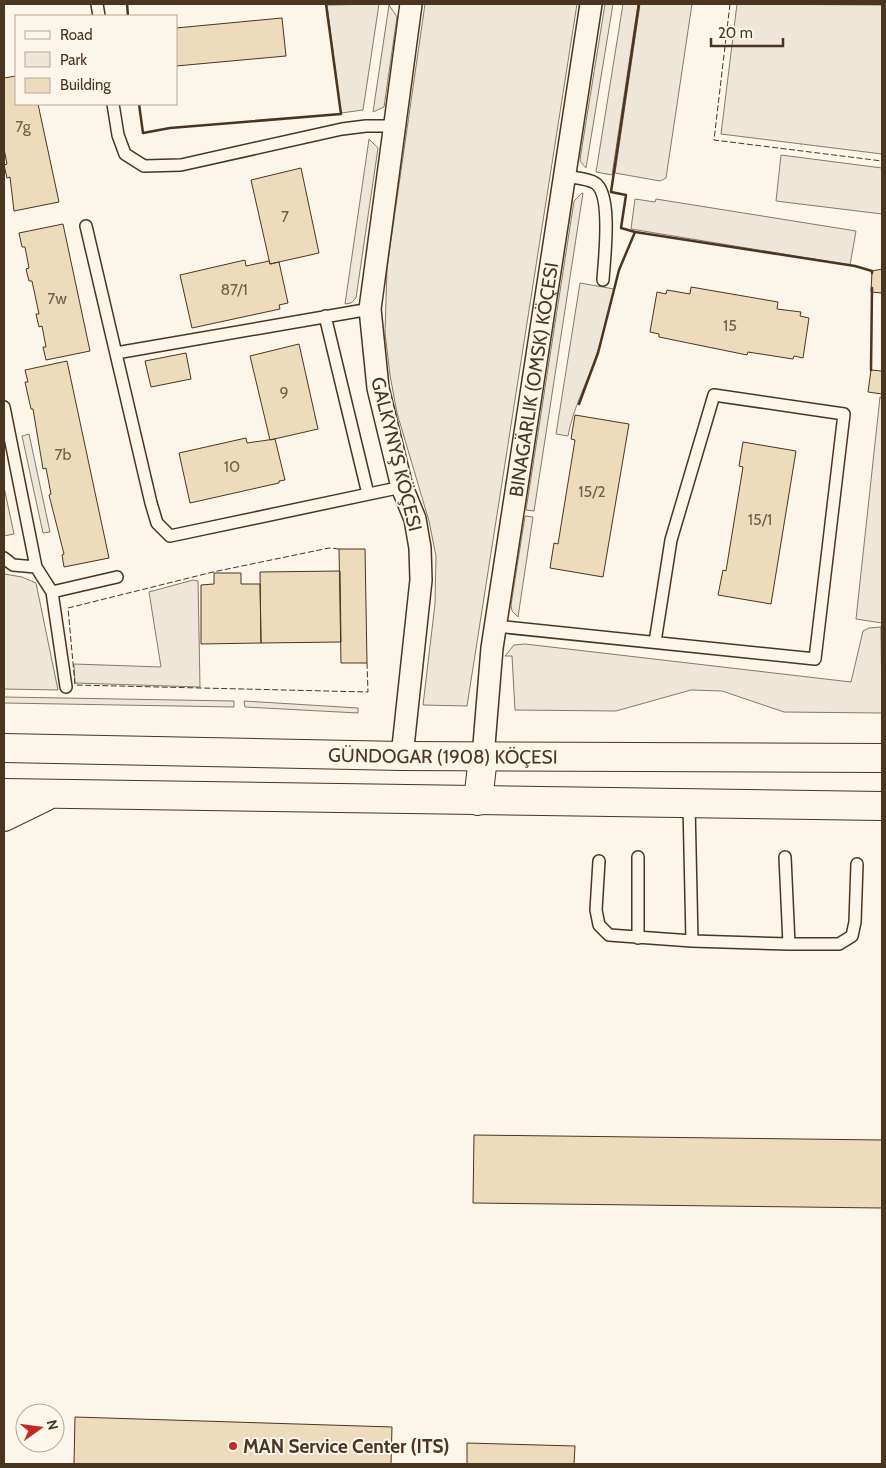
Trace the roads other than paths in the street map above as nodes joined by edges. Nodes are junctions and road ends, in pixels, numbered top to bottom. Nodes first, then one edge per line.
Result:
1 (411, 4) edge
2 (591, 4) edge
3 (113, 105) edge
4 (394, 126) junction
5 (565, 176) junction
6 (86, 226) dead end
7 (603, 280) dead end
8 (370, 309) junction
9 (325, 316) junction
10 (116, 353) junction
11 (4, 407) edge
12 (402, 487) junction
13 (368, 494) junction
14 (4, 558) edge
15 (36, 567) junction
16 (117, 577) dead end
17 (52, 592) junction
18 (495, 626) junction
19 (655, 642) junction
20 (66, 687) dead end
21 (4, 730) edge
22 (4, 748) edge
23 (52, 748) junction
24 (402, 756) junction
25 (483, 757) junction
26 (882, 758) edge
27 (4, 793) edge
28 (50, 794) junction
29 (478, 801) junction
30 (688, 804) junction
31 (882, 806) edge
32 (4, 817) edge
33 (785, 857) dead end
34 (638, 858) dead end
35 (599, 861) dead end
36 (856, 864) dead end
37 (638, 938) junction
38 (692, 941) junction
39 (790, 944) junction

1 - 4 street, GALKYNYŞ KÖÇESI
2 - 5 street, BINAGÄRLIK (OMSK) KÖÇESI
3 - 4 lane
4 - 8 street, GALKYNYŞ KÖÇESI
5 - 7 lane
5 - 18 street, BINAGÄRLIK (OMSK) KÖÇESI
6 - 10 lane
8 - 9 lane
8 - 12 street, GALKYNYŞ KÖÇESI
9 - 10 lane
9 - 13 lane
10 - 13 lane
11 - 15 lane
12 - 13 lane
12 - 24 street, GALKYNYŞ KÖÇESI
14 - 15 lane
15 - 17 lane
16 - 17 lane
17 - 20 lane
18 - 19 lane
18 - 25 street, BINAGÄRLIK (OMSK) KÖÇESI
19 - 19 lane
21 - 23 main road
22 - 23 main road, GÜNDOGAR (1908) KÖÇESI
23 - 24 main road, GÜNDOGAR (1908) KÖÇESI
24 - 25 main road, GÜNDOGAR (1908) KÖÇESI
25 - 26 main road, GÜNDOGAR (1908) KÖÇESI
25 - 29 main road
27 - 28 main road
28 - 29 main road
28 - 32 main road
29 - 30 main road
30 - 31 main road
30 - 38 lane
33 - 39 lane
34 - 37 lane
35 - 37 lane
36 - 39 lane
37 - 38 lane
38 - 39 lane

